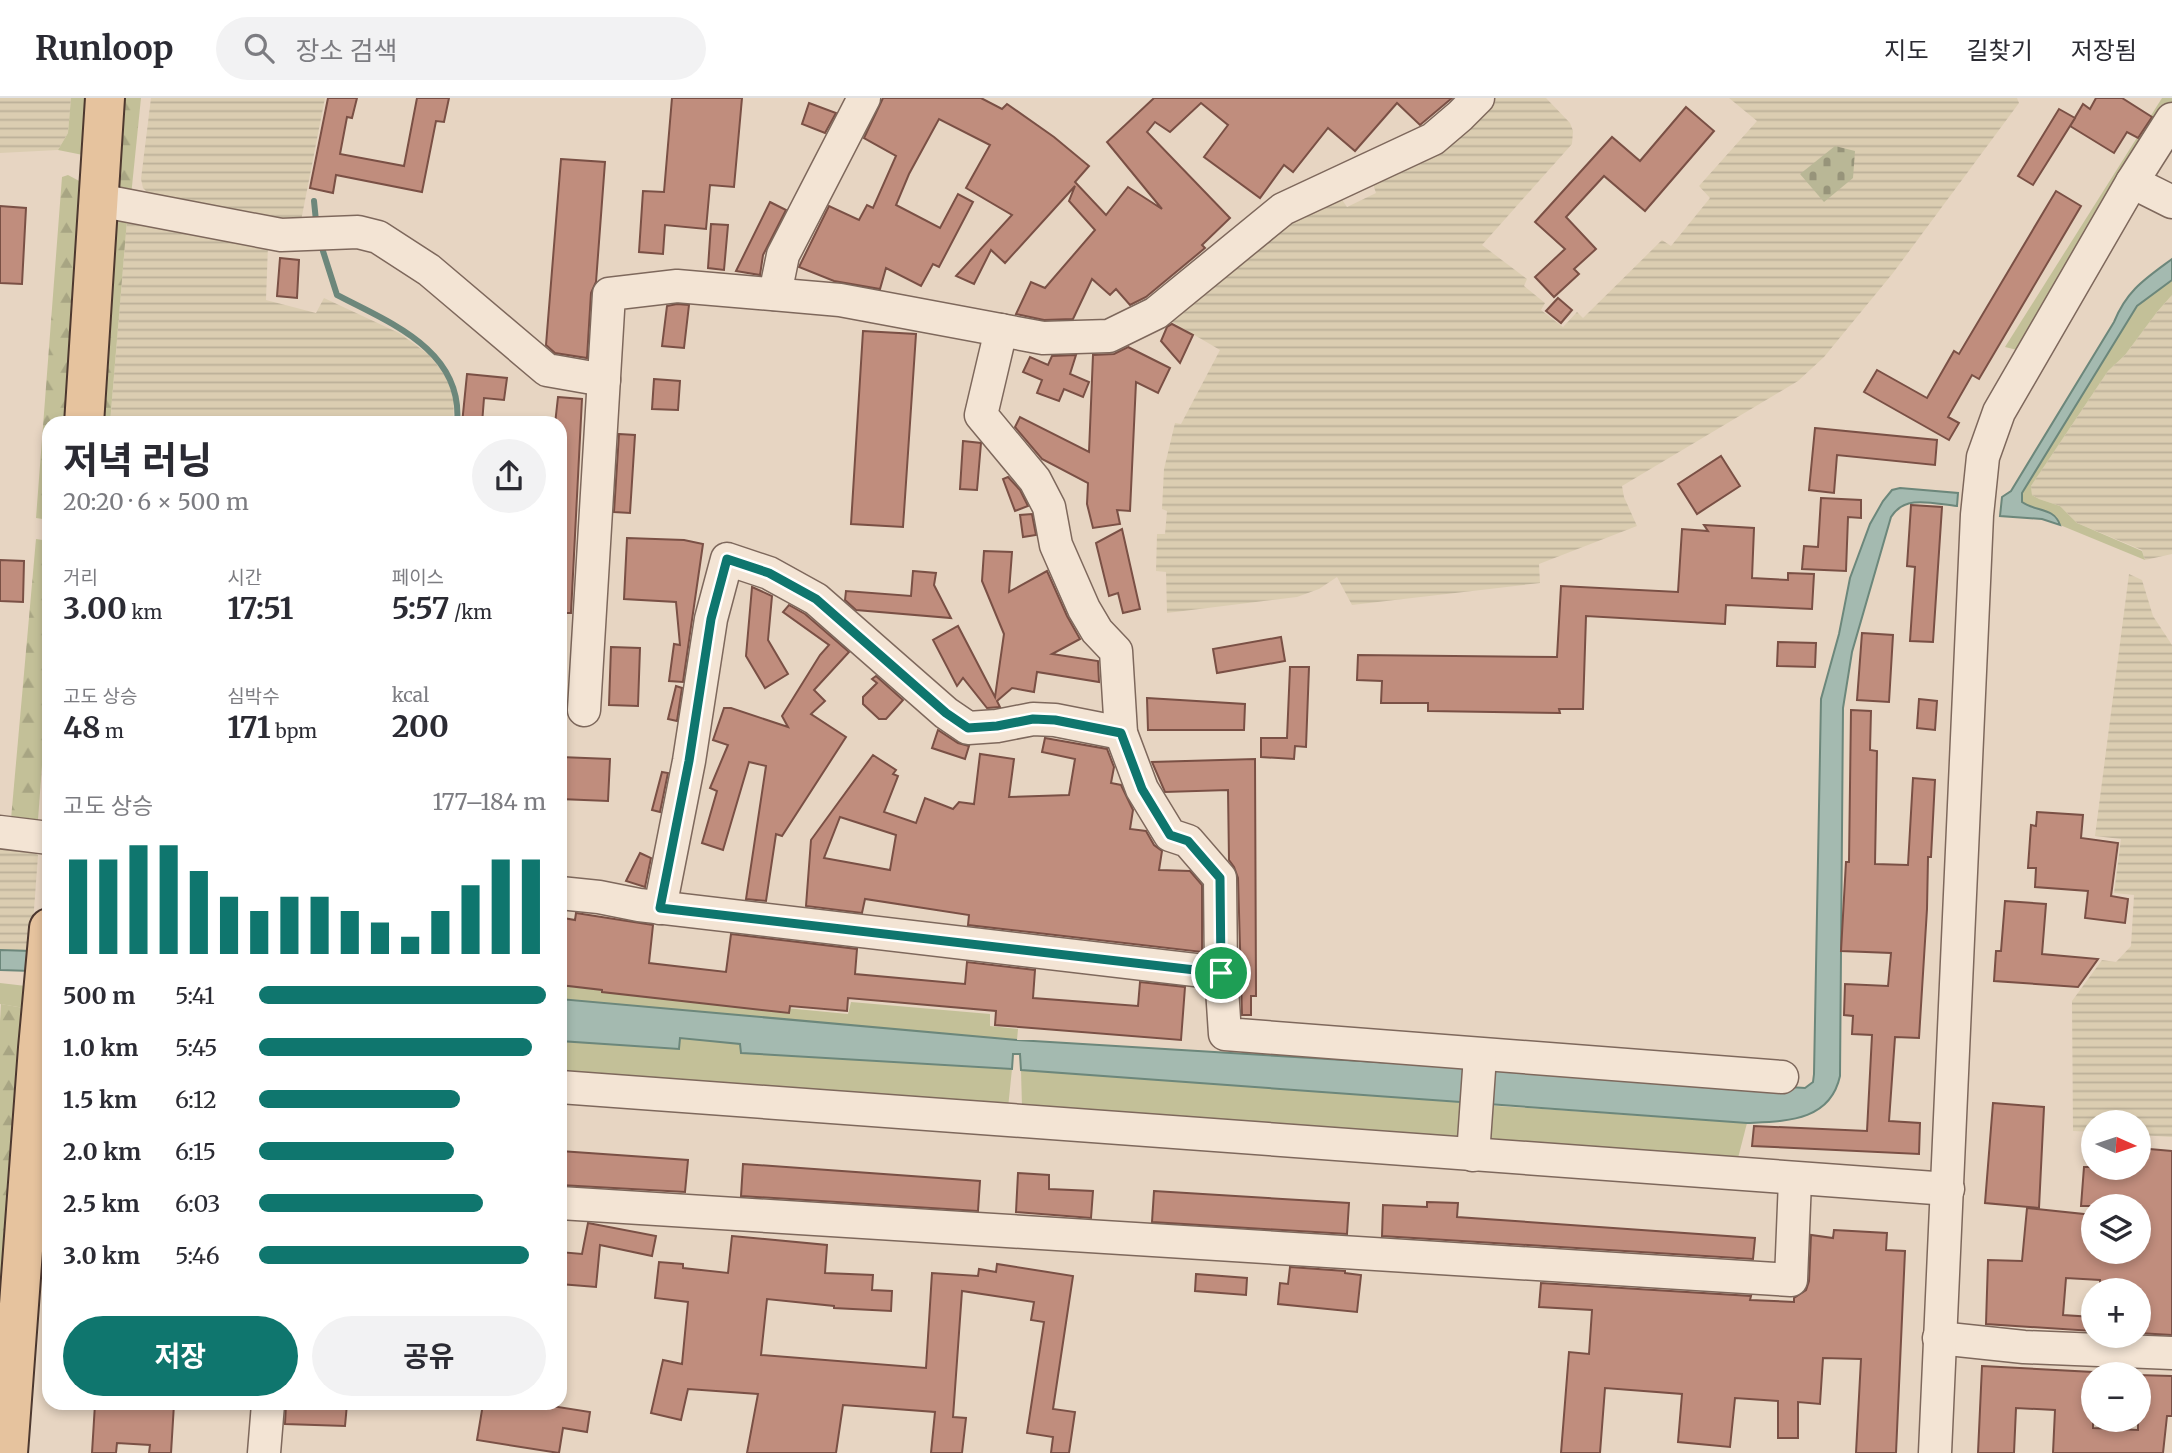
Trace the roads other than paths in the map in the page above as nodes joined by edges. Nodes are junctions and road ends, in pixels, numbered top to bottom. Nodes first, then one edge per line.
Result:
1 (105, 98) edge
2 (864, 98) edge
3 (1478, 98) edge
4 (2172, 119) edge
5 (2132, 182) junction
6 (98, 200) junction
7 (2172, 202) edge
8 (775, 294) junction
9 (1001, 330) junction
10 (604, 380) junction
11 (84, 416) edge
12 (584, 710) dead end
13 (1121, 733) junction
14 (0, 832) edge
15 (42, 837) edge
16 (567, 894) edge
17 (660, 908) junction
18 (1221, 973) junction
19 (42, 1060) edge
20 (1782, 1077) dead end
21 (1478, 1082) junction
22 (567, 1088) edge
23 (1474, 1155) junction
24 (1795, 1180) junction
25 (1948, 1189) junction
26 (567, 1203) edge
27 (1939, 1338) junction
28 (2172, 1353) edge
29 (268, 1410) edge
30 (8, 1453) edge
31 (264, 1453) edge
32 (1935, 1453) edge

1 - 6 main road
2 - 8 street
3 - 9 street
4 - 5 street
5 - 7 street
5 - 25 street
6 - 10 street
6 - 11 main road
8 - 9 street
8 - 10 street
9 - 13 street
10 - 12 street
13 - 17 street
13 - 18 street
14 - 15 street
16 - 17 street
17 - 18 street
18 - 21 street
19 - 30 main road
20 - 21 street
21 - 23 street
22 - 23 street
23 - 24 street
24 - 25 street
24 - 26 street
25 - 27 street
27 - 28 street
27 - 32 street
29 - 31 street

